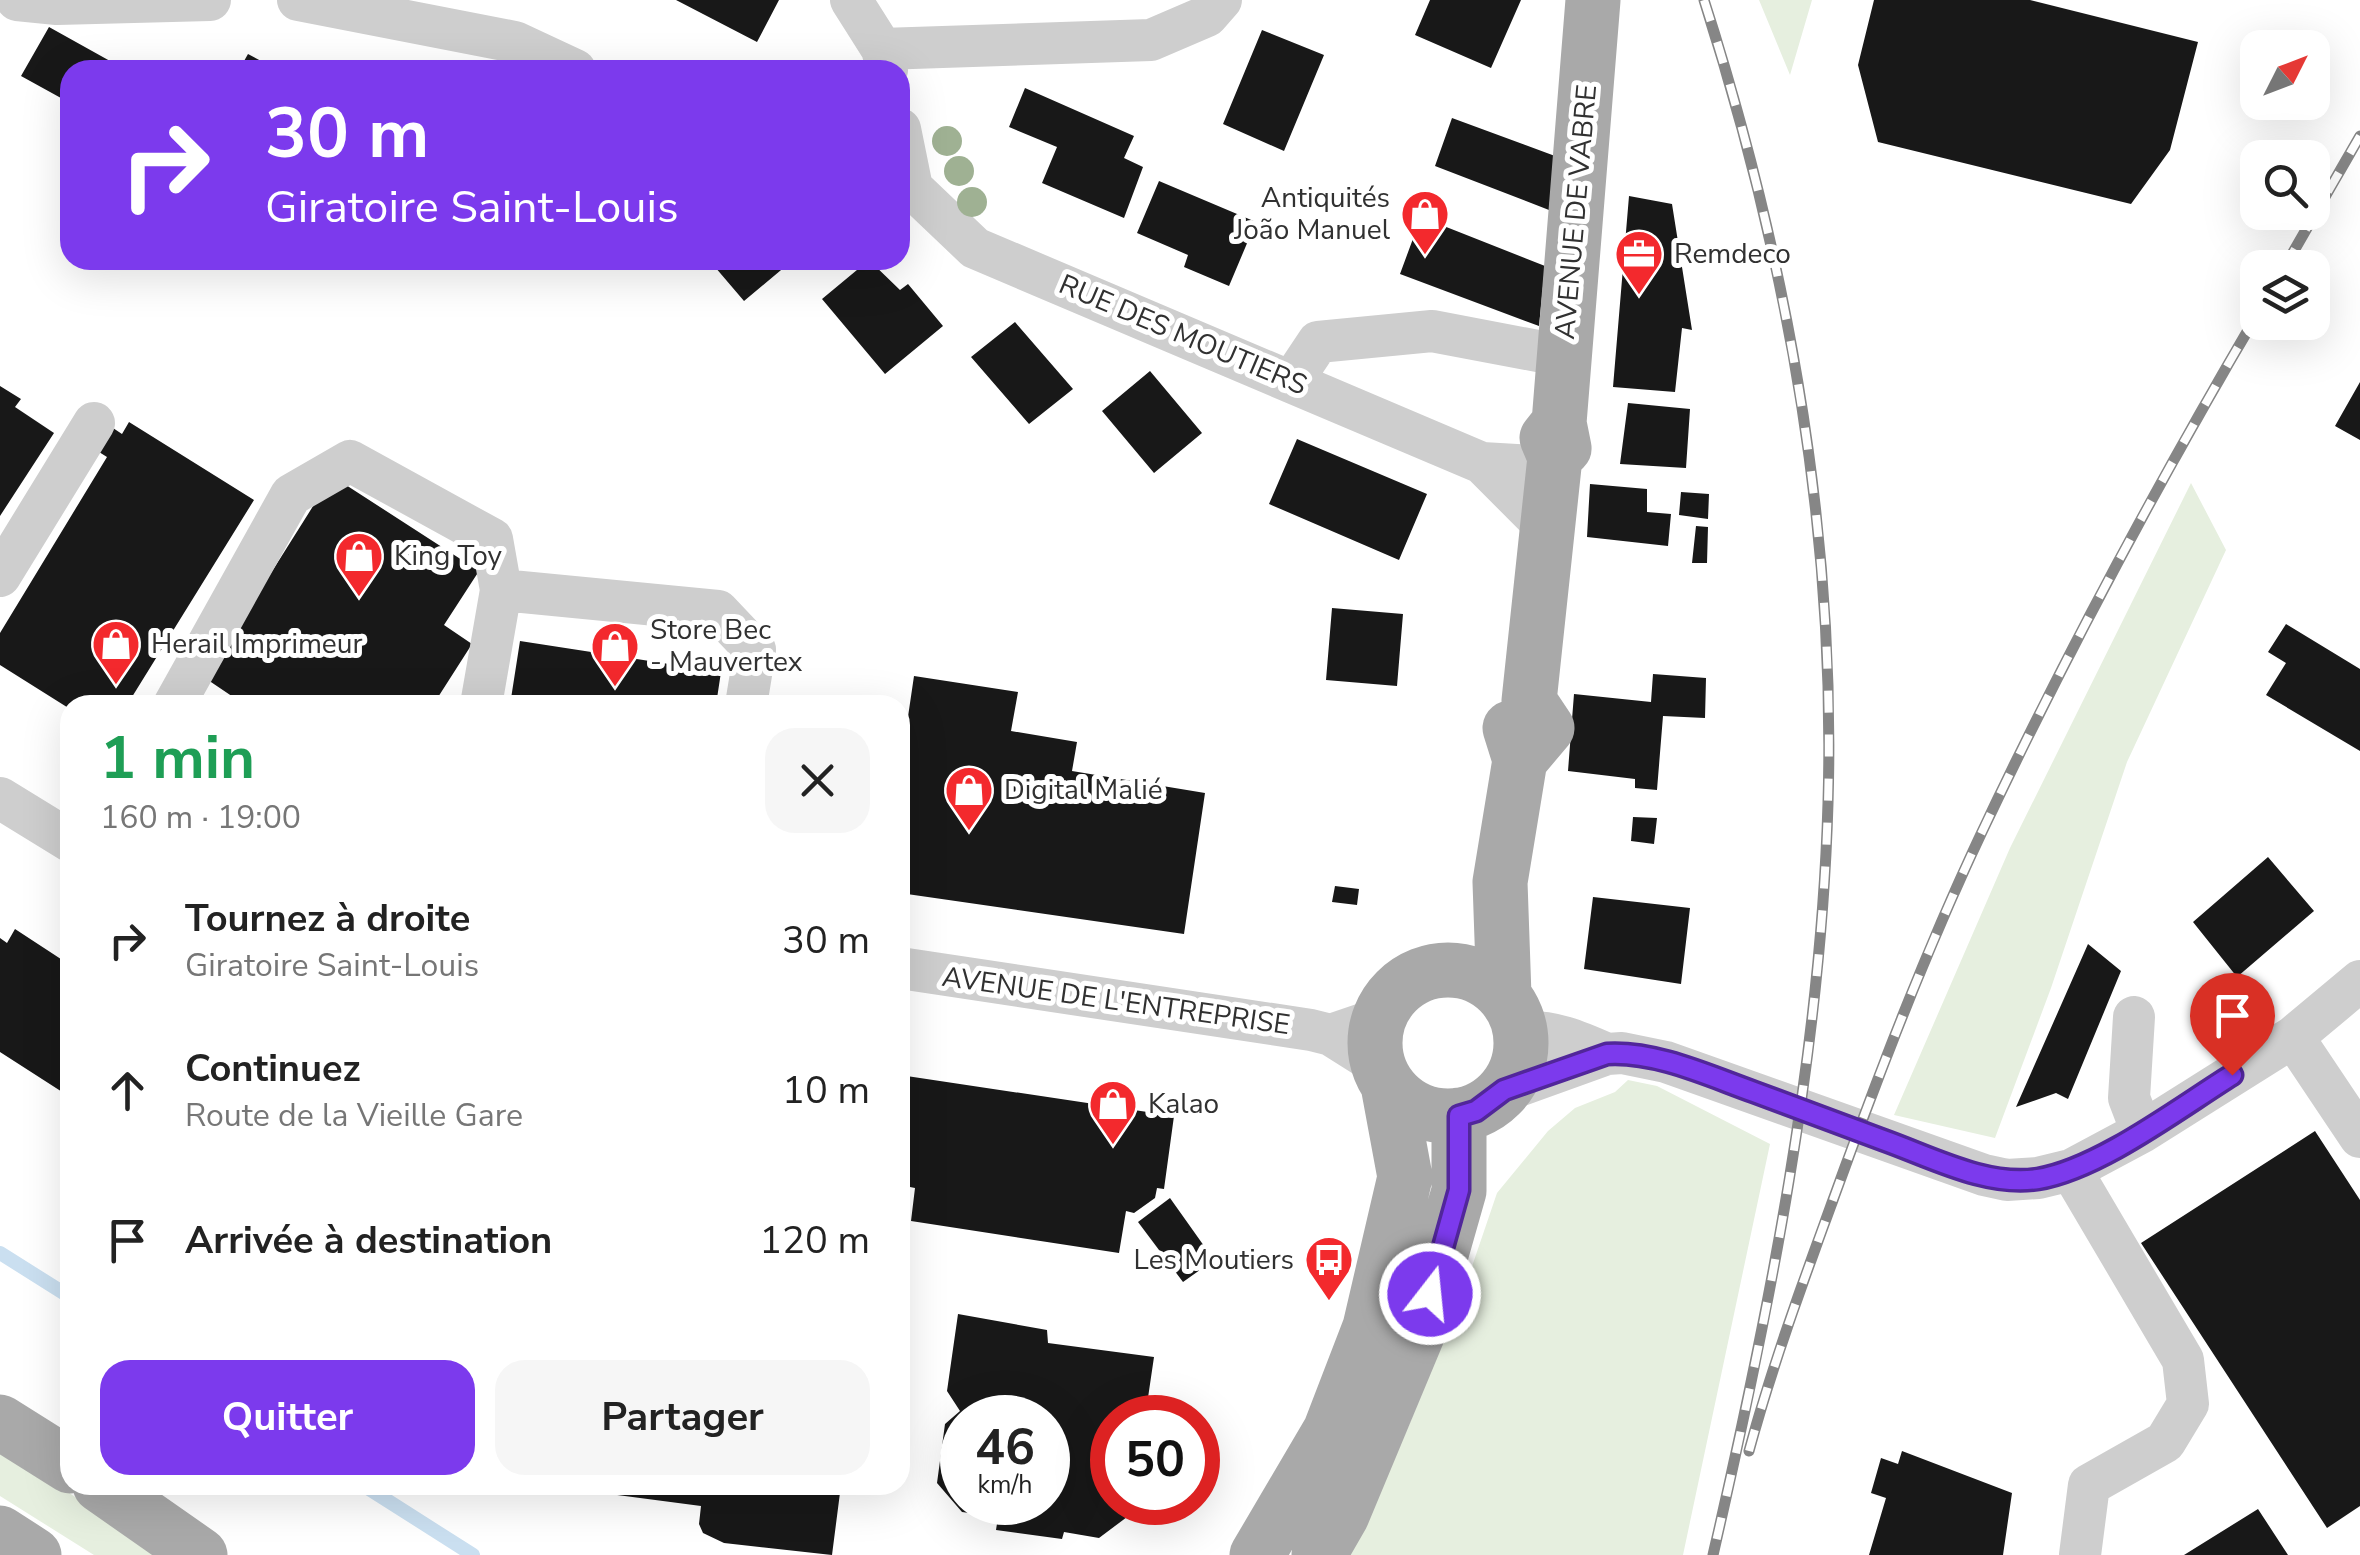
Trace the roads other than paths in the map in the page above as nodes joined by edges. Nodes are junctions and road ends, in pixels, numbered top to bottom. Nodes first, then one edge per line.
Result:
1 (17, 0) edge
2 (210, 0) edge
3 (298, 0) edge
4 (851, 0) edge
5 (1221, 0) edge
6 (1593, 0) edge
7 (885, 59) edge
8 (554, 60) edge
9 (910, 191) edge
10 (1564, 356) junction
11 (1292, 381) junction
12 (94, 423) dead end
13 (1556, 449) junction
14 (1482, 463) junction
15 (1548, 528) junction
16 (0, 576) edge
17 (501, 590) junction
18 (180, 695) edge
19 (484, 695) edge
20 (748, 695) edge
21 (0, 798) edge
22 (60, 835) edge
23 (1500, 882) junction
24 (910, 970) edge
25 (1440, 970) junction
26 (2360, 981) edge
27 (1512, 1014) junction
28 (2134, 1016) dead end
29 (2293, 1037) junction
30 (1369, 1051) junction
31 (1607, 1054) junction
32 (1481, 1103) junction
33 (2142, 1132) junction
34 (2360, 1137) edge
35 (2072, 1170) junction
36 (0, 1422) edge
37 (60, 1460) edge
38 (114, 1495) edge
39 (0, 1533) edge
40 (34, 1555) edge
41 (200, 1555) edge
42 (1257, 1555) edge
43 (1320, 1555) edge
44 (2080, 1555) edge

1 - 2 street
3 - 8 street
4 - 7 street
5 - 7 street
6 - 10 main road, AVENUE DE VABRE
9 - 11 street, RUE DES MOUTIERS
10 - 11 street
10 - 13 main road, AVENUE DE VABRE
11 - 14 street, RUE DES MOUTIERS
12 - 16 street
13 - 14 street, RUE DES MOUTIERS
13 - 15 main road, AVENUE DE VABRE
14 - 15 street, RUE DES MOUTIERS
15 - 23 main road, AVENUE DE VABRE
17 - 18 street
17 - 19 street
17 - 20 street
21 - 22 street
23 - 25 main road, AVENUE DE VABRE
23 - 27 main road, AVENUE DE VABRE
24 - 30 street, AVENUE DE L'ENTREPRISE
25 - 27 main road
25 - 30 main road
26 - 29 street
27 - 31 street
27 - 32 main road
28 - 33 street
29 - 33 street
29 - 34 street
30 - 32 main road
30 - 42 main road
31 - 32 street
31 - 35 street
32 - 43 main road
33 - 35 street
35 - 44 street
36 - 37 main road
38 - 41 main road
39 - 40 main road

